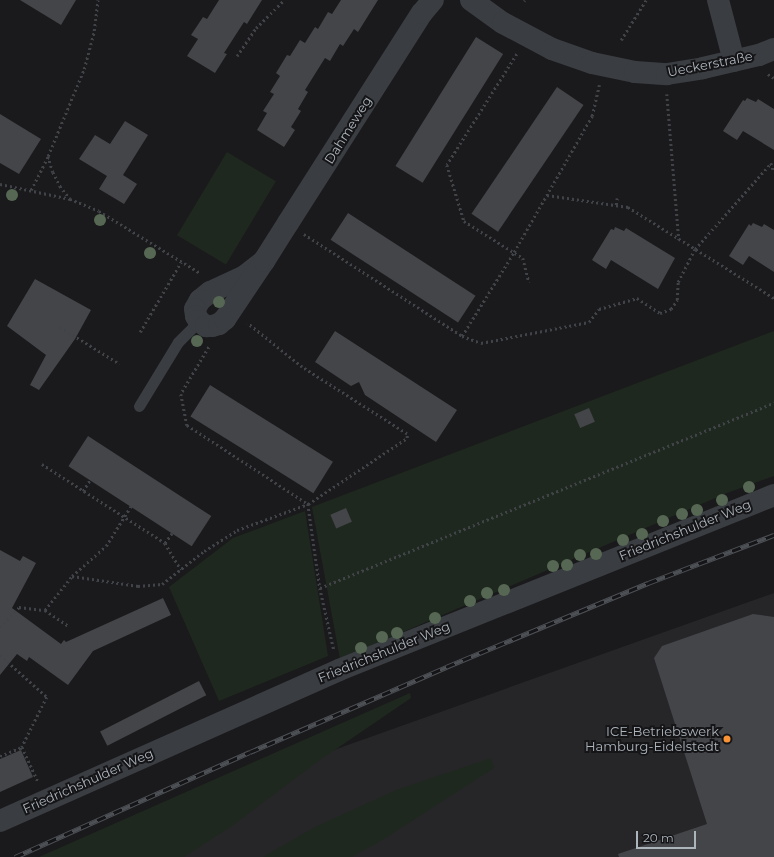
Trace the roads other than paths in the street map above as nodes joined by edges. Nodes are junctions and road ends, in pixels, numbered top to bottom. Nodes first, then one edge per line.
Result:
1 (433, 0) edge
2 (471, 0) edge
3 (718, 0) edge
4 (774, 49) edge
5 (734, 61) junction
6 (199, 321) joint
7 (139, 406) dead end
8 (774, 495) edge
9 (0, 820) edge

1 - 6 street, Dahmeweg
2 - 5 street, Ueckerstraße
3 - 5 street
4 - 5 street, Ueckerstraße
6 - 7 lane
8 - 9 street, Friedrichshulder Weg

